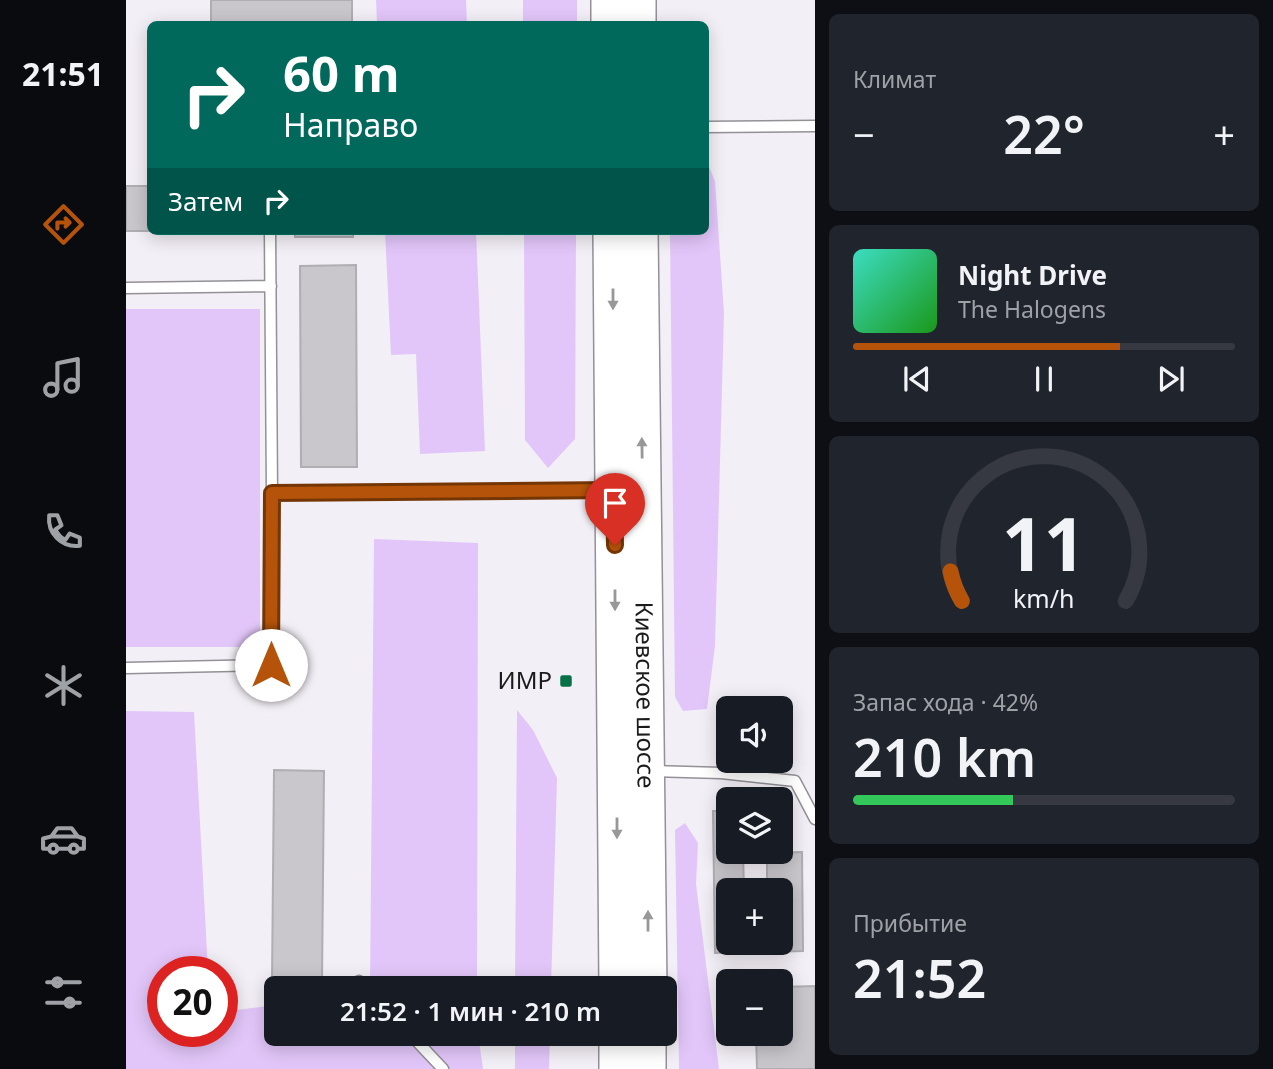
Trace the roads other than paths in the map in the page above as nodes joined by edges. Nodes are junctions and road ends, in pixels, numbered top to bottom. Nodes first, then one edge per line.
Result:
1 (610, 0) edge
2 (637, 0) edge
3 (610, 21) edge
4 (637, 21) edge
5 (814, 126) edge
6 (709, 127) edge
7 (270, 235) edge
8 (612, 235) edge
9 (639, 235) edge
10 (271, 286) junction
11 (126, 288) edge
12 (614, 490) junction
13 (272, 493) junction
14 (126, 668) edge
15 (647, 771) junction
16 (814, 819) edge
17 (618, 976) edge
18 (648, 976) edge
19 (421, 1046) edge
20 (618, 1046) edge
21 (647, 1046) edge
22 (443, 1069) edge
23 (618, 1069) edge
24 (647, 1069) edge

1 - 3 highway
2 - 4 highway
5 - 6 lane
7 - 10 lane
8 -> 12 highway, Киевское шоссе
15 -> 9 highway, Киевское шоссе
10 - 11 lane
10 - 13 lane
12 - 13 lane
12 -> 17 highway, Киевское шоссе
13 - 14 lane
15 - 16 lane
18 -> 15 highway, Киевское шоссе
19 - 22 lane
20 - 23 highway
21 - 24 highway

